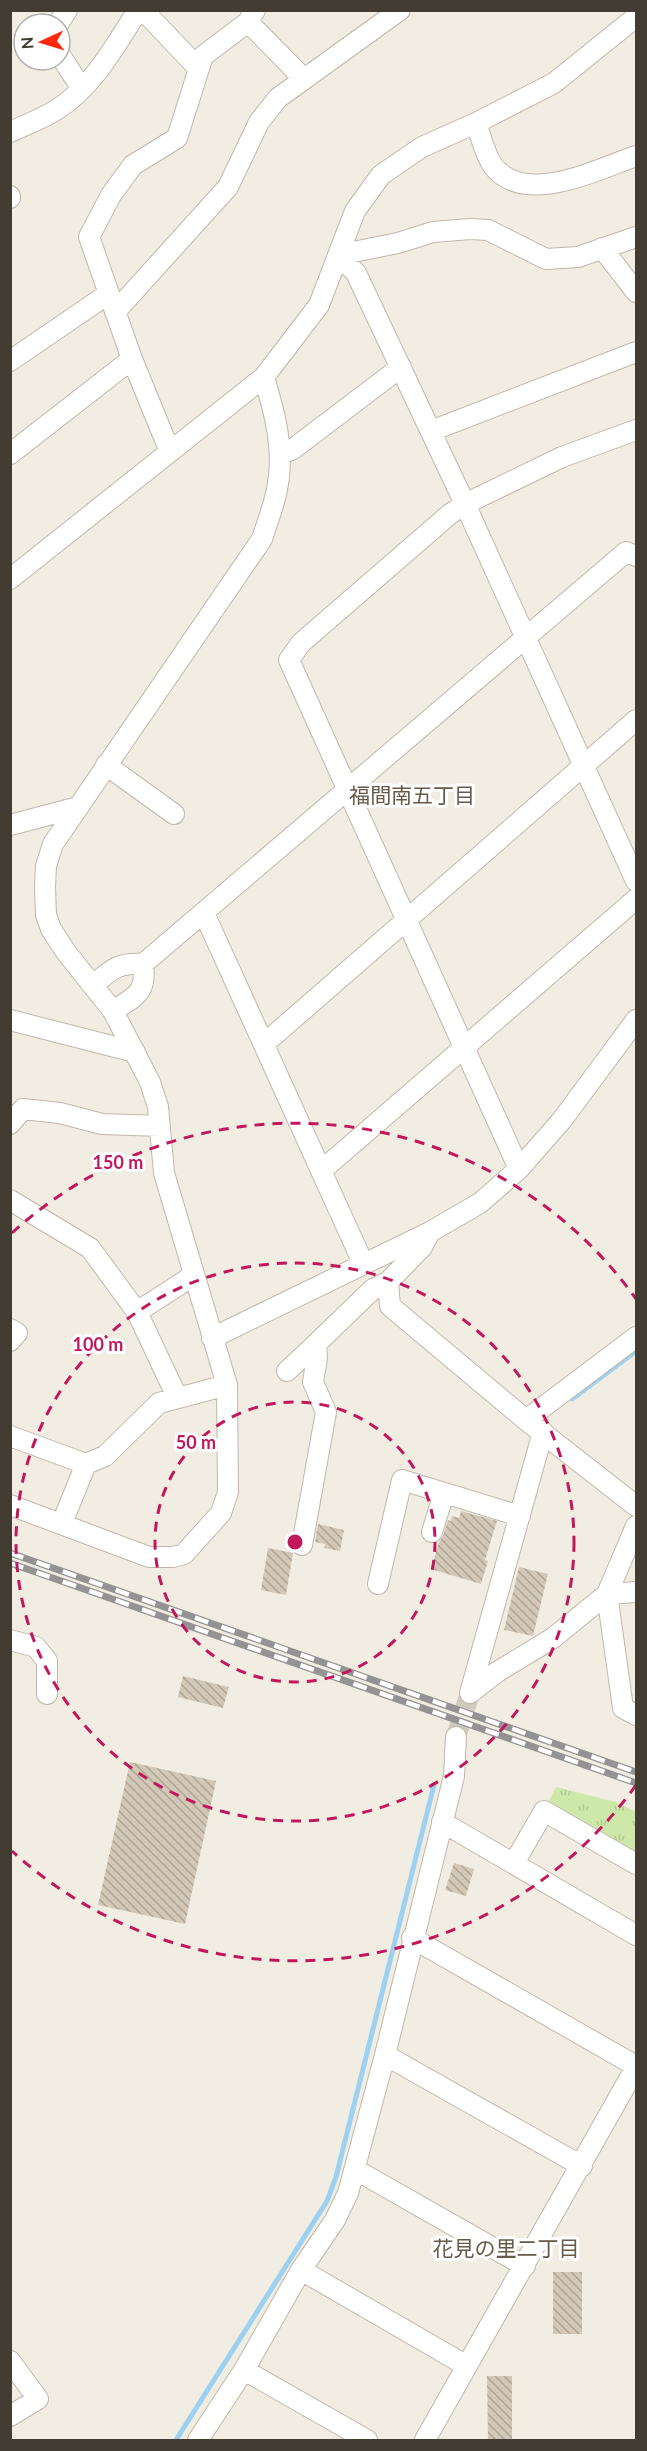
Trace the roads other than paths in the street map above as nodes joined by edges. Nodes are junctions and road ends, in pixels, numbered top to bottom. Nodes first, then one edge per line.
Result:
1 (138, 10) edge
2 (143, 10) edge
3 (400, 10) edge
4 (251, 16) edge
5 (636, 17) edge
6 (198, 68) junction
7 (71, 72) edge
8 (303, 78) junction
9 (82, 89) junction
10 (476, 123) junction
11 (10, 132) edge
12 (636, 156) edge
13 (636, 237) edge
14 (602, 248) junction
15 (338, 255) junction
16 (636, 292) edge
17 (112, 303) junction
18 (636, 352) edge
19 (132, 359) junction
20 (10, 361) edge
21 (401, 367) junction
22 (264, 377) junction
23 (636, 430) edge
24 (431, 431) junction
25 (170, 452) junction
26 (10, 454) edge
27 (281, 454) junction
28 (465, 504) junction
29 (636, 556) edge
30 (10, 579) edge
31 (524, 637) junction
32 (636, 720) edge
33 (106, 765) junction
34 (584, 766) junction
35 (347, 790) junction
36 (75, 808) junction
37 (174, 814) dead end
38 (10, 825) edge
39 (636, 881) edge
40 (636, 899) edge
41 (204, 913) junction
42 (407, 920) junction
43 (143, 964) junction
44 (93, 985) junction
45 (113, 1011) junction
46 (10, 1020) edge
47 (636, 1020) edge
48 (264, 1044) junction
49 (465, 1048) junction
50 (135, 1053) junction
51 (10, 1124) edge
52 (160, 1126) junction
53 (519, 1169) junction
54 (321, 1171) junction
55 (10, 1200) edge
56 (430, 1232) junction
57 (363, 1263) junction
58 (194, 1275) junction
59 (388, 1282) junction
60 (137, 1312) junction
61 (10, 1329) edge
62 (636, 1336) edge
63 (212, 1338) junction
64 (10, 1341) edge
65 (316, 1344) junction
66 (287, 1371) dead end
67 (227, 1385) junction
68 (177, 1397) junction
69 (526, 1420) junction
70 (543, 1432) junction
71 (10, 1436) edge
72 (86, 1464) junction
73 (444, 1493) junction
74 (10, 1505) edge
75 (636, 1506) edge
76 (520, 1516) junction
77 (62, 1523) junction
78 (636, 1526) edge
79 (432, 1532) dead end
80 (302, 1545) dead end
81 (378, 1584) dead end
82 (636, 1592) edge
83 (607, 1594) junction
84 (10, 1640) edge
85 (47, 1694) dead end
86 (636, 1715) edge
87 (456, 1737) tunnel mouth
88 (442, 1822) junction
89 (514, 1863) junction
90 (636, 1864) edge
91 (636, 1935) edge
92 (412, 1938) junction
93 (385, 2055) junction
94 (636, 2066) edge
95 (582, 2166) junction
96 (356, 2170) junction
97 (525, 2266) junction
98 (301, 2270) junction
99 (10, 2361) edge
100 (467, 2366) junction
101 (244, 2370) junction
102 (10, 2416) edge
103 (198, 2440) edge
104 (367, 2440) edge
105 (425, 2440) edge

1 - 9 street
2 - 6 street
3 - 8 street
4 - 6 street
4 - 8 street
5 - 10 street
6 - 17 street
7 - 9 street
8 - 17 street
9 - 11 street
10 - 12 street
10 - 15 street
13 - 14 street
14 - 15 street
14 - 16 street
15 - 21 street
15 - 22 street
17 - 19 street
17 - 20 street
18 - 24 street
19 - 25 street
19 - 26 street
21 - 24 street
21 - 27 street
22 - 25 street
22 - 27 street
23 - 28 street
24 - 28 street
25 - 30 street
27 - 33 street
28 - 31 street
28 - 35 street
29 - 31 street
31 - 34 street
31 - 35 street
32 - 34 street
33 - 36 street
33 - 37 street
34 - 39 street
34 - 42 street
35 - 41 street
35 - 42 street
36 - 38 street
36 - 44 street
40 - 49 street
41 - 43 street
41 - 48 street
42 - 48 street
42 - 49 street
43 - 44 street
43 - 45 street
44 - 45 street
45 - 50 street
46 - 50 street
47 - 53 street
48 - 54 street
49 - 53 street
49 - 54 street
50 - 52 street
51 - 52 street
52 - 58 street
53 - 56 street
54 - 57 street
55 - 60 street
56 - 57 street
56 - 59 street
57 - 63 street
58 - 60 street
58 - 63 street
59 - 65 street
59 - 69 street
60 - 68 street
61 - 64 street
62 - 69 street
63 - 67 street
65 - 66 street
65 - 80 street
67 - 68 street
67 - 77 street
68 - 72 street
69 - 70 street
70 - 75 street
70 - 76 street
71 - 72 street
72 - 77 street
73 - 76 street
73 - 79 street
73 - 81 street
74 - 77 street
76 - 83 street
78 - 83 street
82 - 83 street
83 - 86 street
84 - 85 street
87 - 88 street
88 - 89 street
88 - 92 street
89 - 90 street
89 - 91 street
92 - 93 street
92 - 94 street
93 - 95 street
93 - 96 street
94 - 95 street
95 - 97 street
96 - 97 street
96 - 98 street
97 - 100 street
98 - 100 street
98 - 101 street
99 - 102 street
100 - 105 street
101 - 103 street
101 - 104 street

